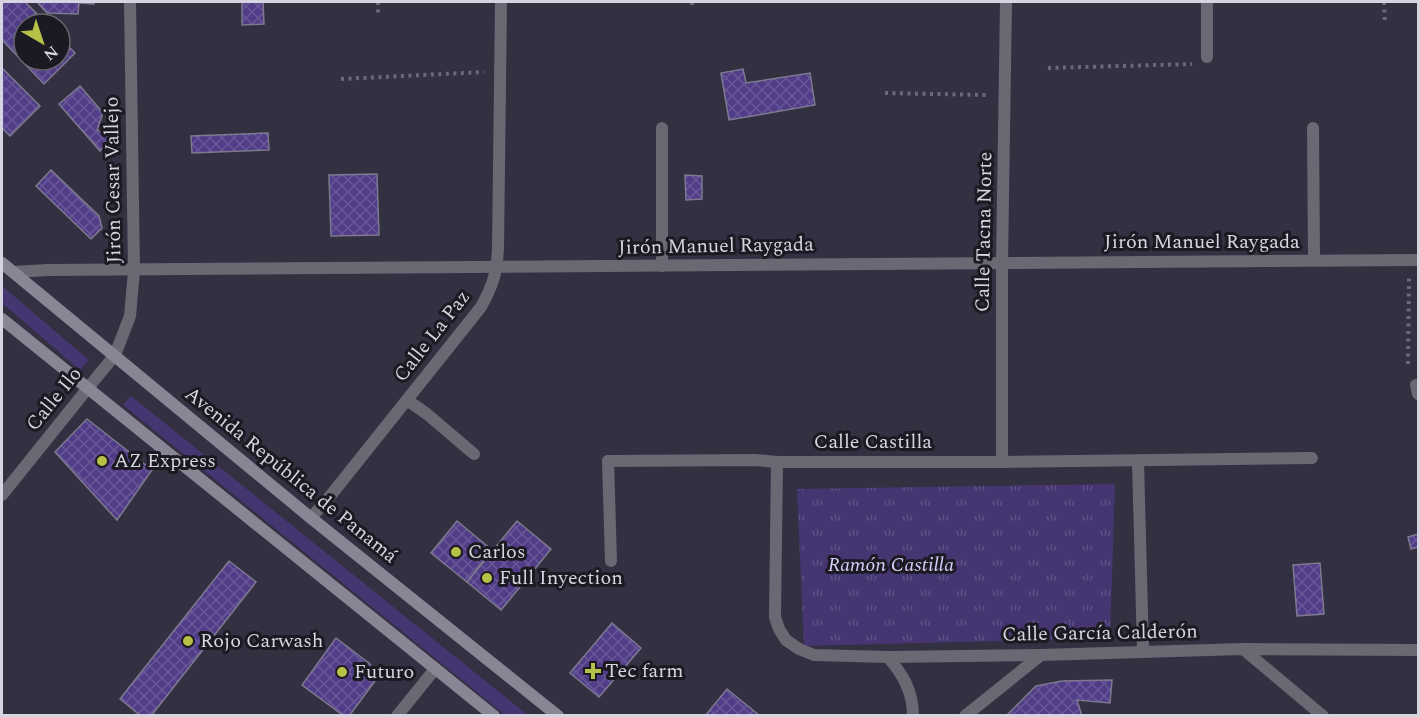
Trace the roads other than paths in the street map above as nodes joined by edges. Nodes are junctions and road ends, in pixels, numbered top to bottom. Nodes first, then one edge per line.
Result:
1 (130, 2) edge
2 (501, 2) edge
3 (1006, 2) edge
4 (1207, 2) edge
5 (1207, 57) road end
6 (662, 128) dead end
7 (1313, 128) dead end
8 (1314, 260) junction
9 (1414, 260) edge
10 (2, 262) edge
11 (1002, 263) junction
12 (662, 266) junction
13 (498, 267) junction
14 (134, 271) junction
15 (13, 272) junction
16 (2, 319) edge
17 (115, 355) junction
18 (88, 388) junction
19 (407, 400) junction
20 (474, 454) dead end
21 (1312, 458) dead end
22 (1138, 461) junction
23 (777, 462) junction
24 (1002, 462) junction
25 (2, 495) edge
26 (311, 518) junction
27 (611, 561) dead end
28 (1243, 649) junction
29 (1419, 650) edge
30 (1143, 651) junction
31 (1041, 655) junction
32 (888, 657) junction
33 (435, 669) junction
34 (397, 716) edge
35 (494, 716) edge
36 (558, 716) edge
37 (913, 716) edge
38 (965, 716) edge
39 (1323, 716) edge

1 - 14 street, Jirón Cesar Vallejo
2 - 13 street, Calle La Paz
3 - 11 street, Calle Tacna Norte
4 - 5 street
6 - 12 street
7 - 8 street
8 - 9 street, Jirón Manuel Raygada
8 - 11 street, Jirón Manuel Raygada
10 - 15 main road, Avenida República de Panamá
11 - 12 street, Jirón Manuel Raygada
11 - 24 street, Calle Tacna Norte
12 - 13 street, Jirón Manuel Raygada
13 - 14 street, Jirón Manuel Raygada
13 - 19 street, Calle La Paz
14 - 15 street, Jirón Manuel Raygada
14 - 17 street, Jirón Cesar Vallejo
15 - 17 main road, Avenida República de Panamá
16 - 18 main road
17 - 18 street, Calle Ilo
17 - 26 main road, Avenida República de Panamá
18 - 25 street, Calle Ilo
18 - 33 main road
19 - 20 street
19 - 26 street, Calle La Paz
21 - 22 street, Calle Castilla
22 - 24 street, Calle Castilla
22 - 30 street
23 - 24 street, Calle Castilla
23 - 27 street, Calle Castilla
23 - 32 street, Calle García Calderón
26 - 36 main road, Avenida República de Panamá
28 - 29 street, Calle García Calderón
28 - 30 street, Calle García Calderón
28 - 39 street
30 - 31 street, Calle García Calderón
31 - 32 street, Calle García Calderón
31 - 38 street
32 - 37 street
33 - 34 street
33 - 35 main road

